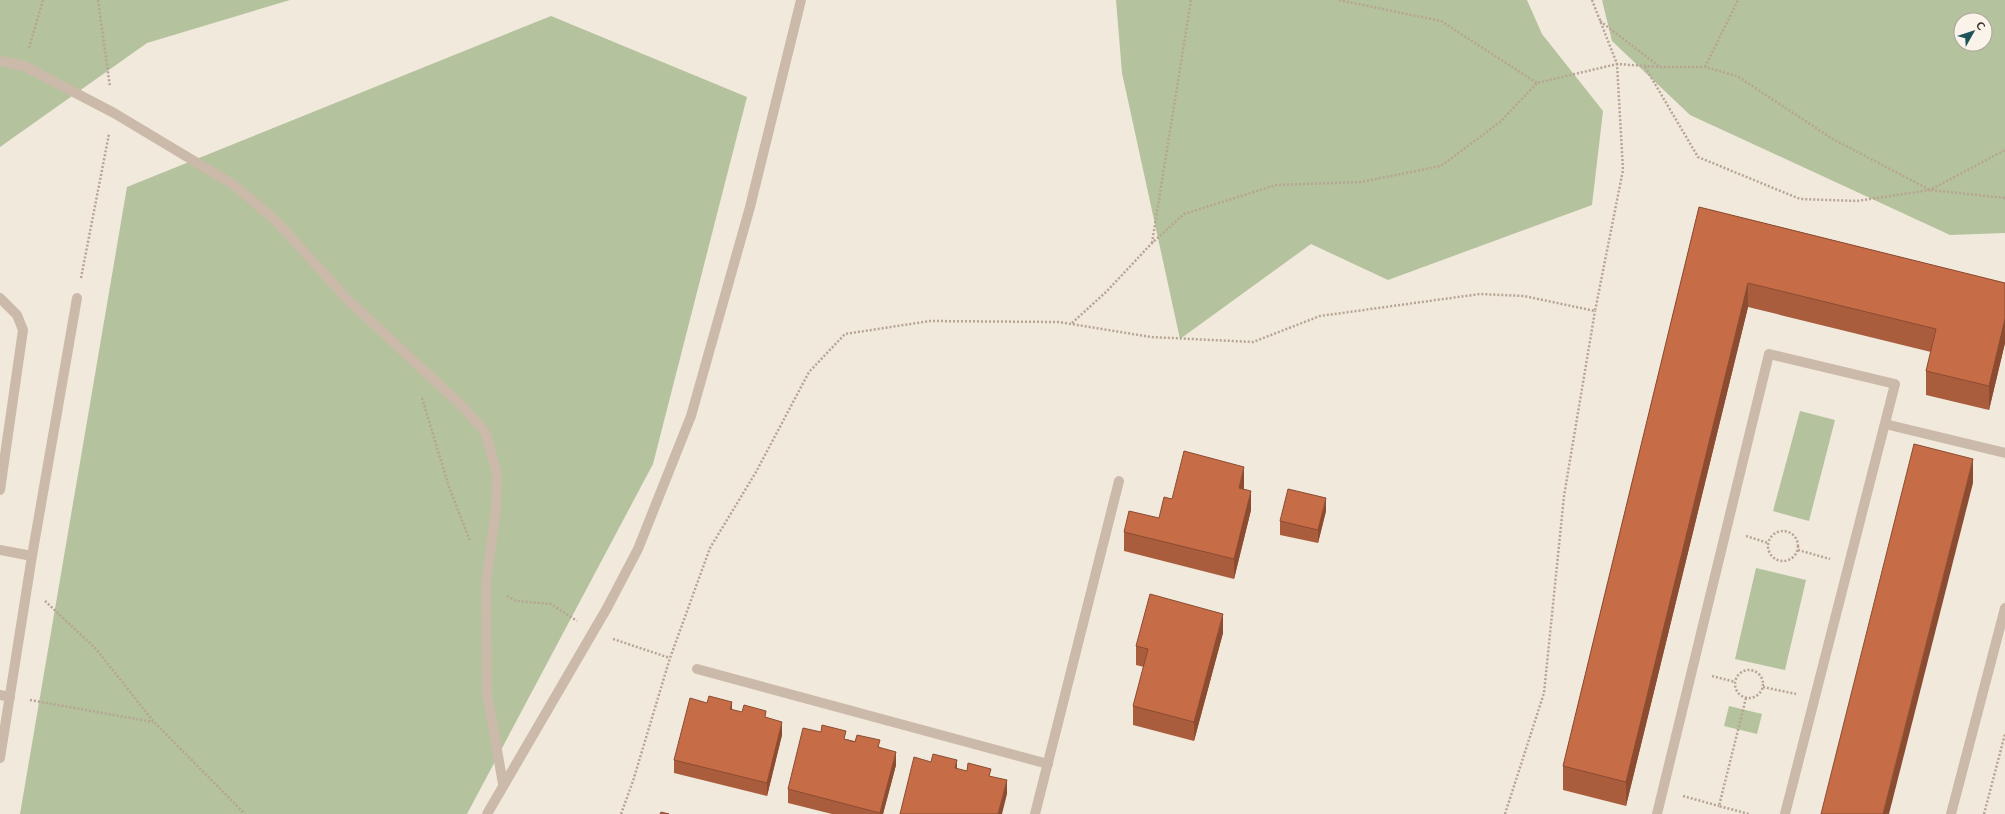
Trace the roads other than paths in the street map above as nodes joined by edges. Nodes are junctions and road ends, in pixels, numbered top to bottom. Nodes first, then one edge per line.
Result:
1 (801, 0) edge
2 (0, 62) edge
3 (0, 298) edge
4 (77, 298) road end
5 (1885, 424) junction
6 (2005, 453) edge
7 (1119, 481) dead end
8 (0, 490) edge
9 (0, 550) edge
10 (32, 556) junction
11 (2005, 608) edge
12 (697, 669) dead end
13 (5, 696) edge
14 (0, 758) edge
15 (1048, 764) junction
16 (503, 784) junction
17 (487, 814) edge
18 (1035, 814) edge
19 (1657, 814) edge
20 (1785, 814) edge
21 (1951, 814) edge

1 - 16 street
2 - 16 street
3 - 8 street
4 - 10 street
5 - 6 street
5 - 19 street
5 - 20 street
7 - 15 street
9 - 10 street
10 - 13 street
11 - 21 street
12 - 15 street
13 - 14 street
15 - 18 street
16 - 17 street

